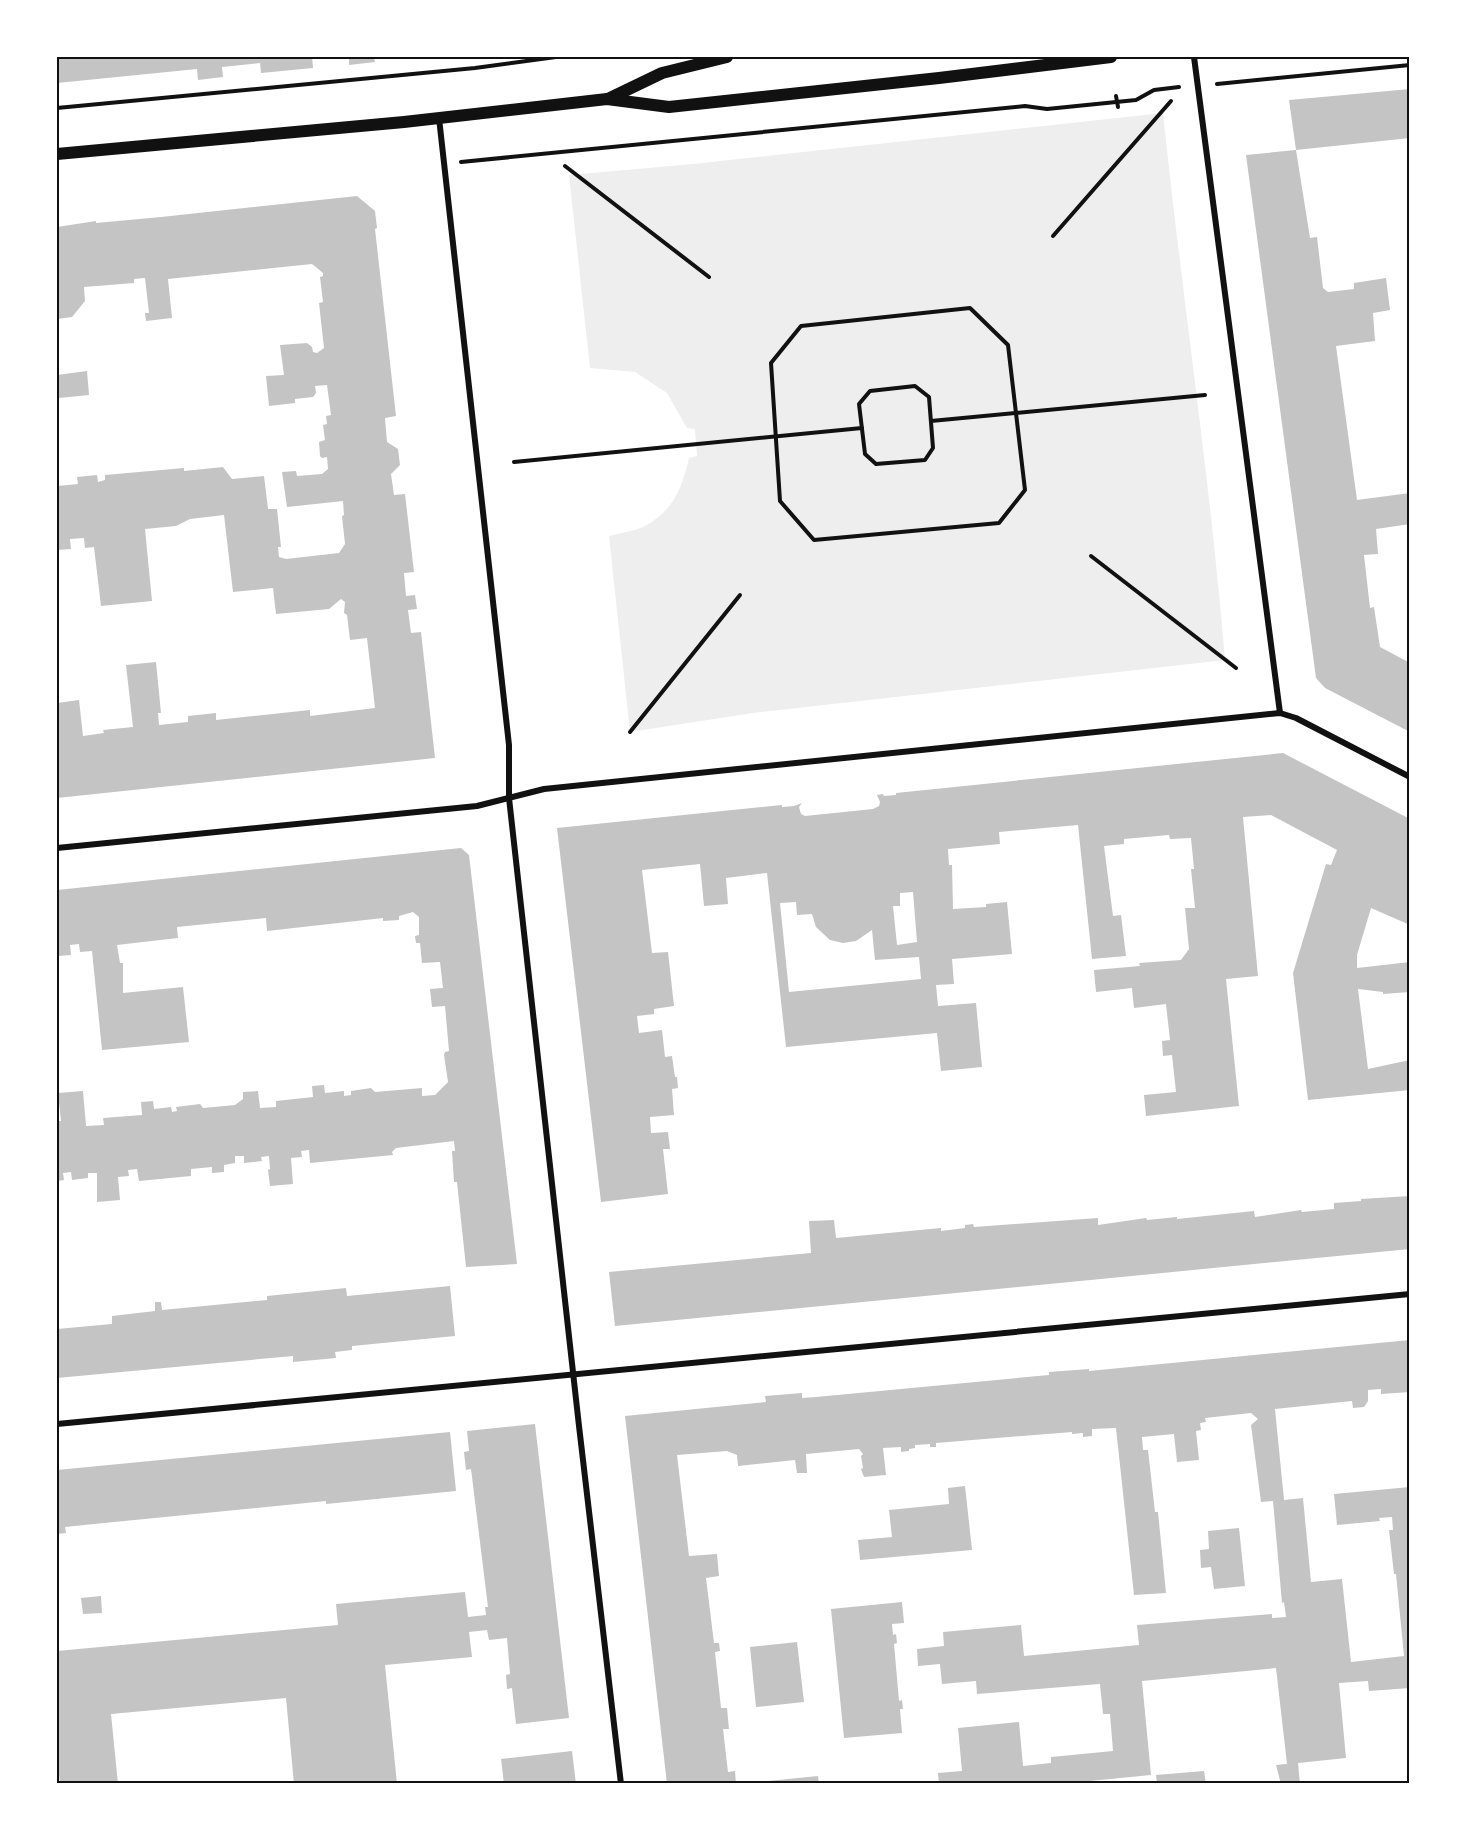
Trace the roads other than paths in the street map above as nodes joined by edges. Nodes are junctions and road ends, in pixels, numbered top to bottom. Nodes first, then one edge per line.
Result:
1 (727, 57) edge
2 (1111, 57) edge
3 (1194, 57) edge
4 (607, 99) junction
5 (439, 118) junction
6 (57, 154) edge
7 (1280, 712) junction
8 (1410, 777) edge
9 (509, 798) junction
10 (57, 848) edge
11 (1410, 1294) edge
12 (574, 1374) junction
13 (57, 1424) edge
14 (621, 1784) edge

1 - 4 main road
2 - 4 main road
3 - 7 street
4 - 5 main road
5 - 6 main road
5 - 9 street
7 - 8 street
7 - 9 street
9 - 10 street
9 - 12 street
11 - 12 street
12 - 13 street
12 - 14 street

